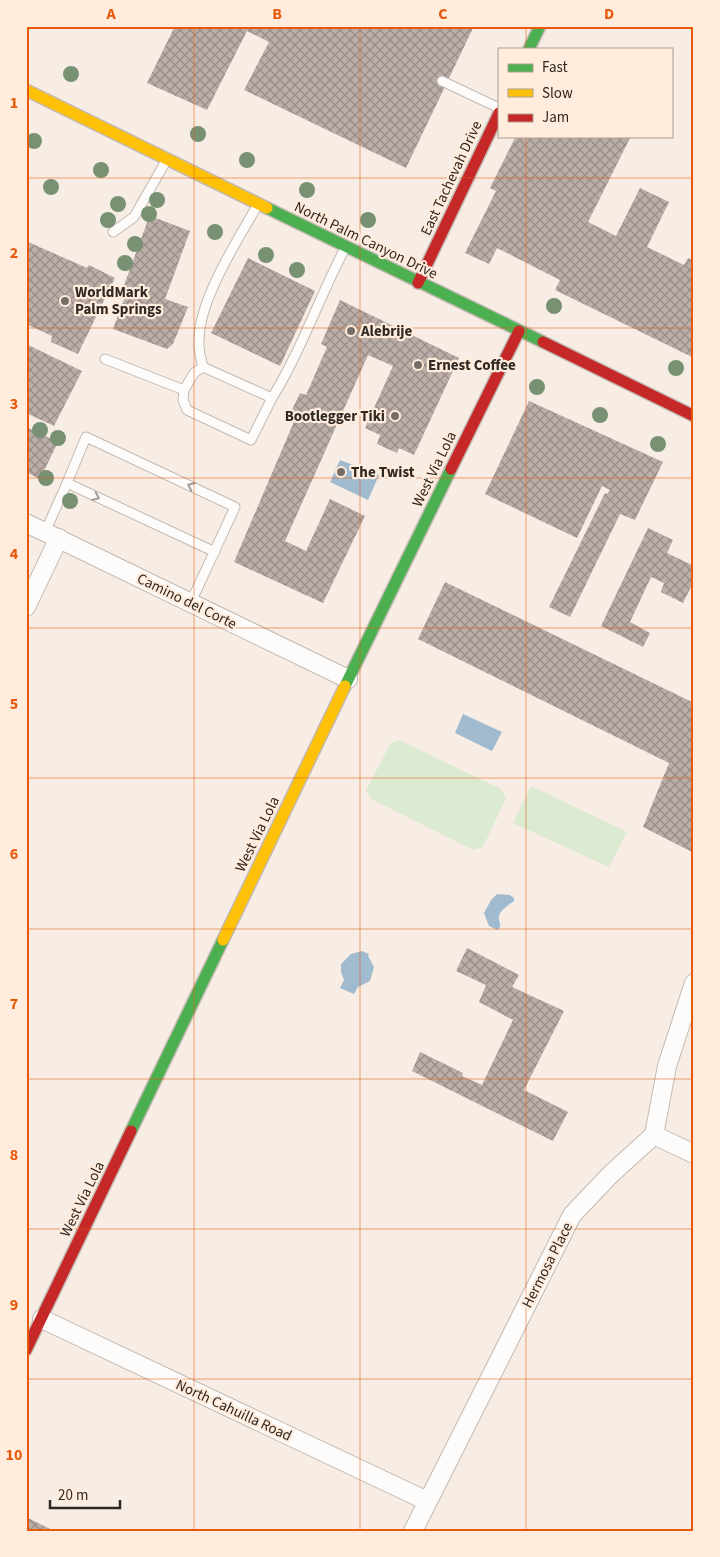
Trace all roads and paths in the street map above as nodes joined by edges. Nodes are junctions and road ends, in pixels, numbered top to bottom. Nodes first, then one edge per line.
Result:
1 (540, 26) edge
2 (529, 48) edge
3 (442, 81) dead end
4 (26, 90) edge
5 (498, 108) edge
6 (498, 114) edge
7 (167, 159) junction
8 (258, 204) junction
9 (114, 232) dead end
10 (346, 247) junction
11 (418, 283) junction
12 (519, 332) junction
13 (105, 359) dead end
14 (202, 367) junction
15 (184, 390) junction
16 (272, 398) junction
17 (694, 416) edge
18 (67, 483) junction
19 (26, 523) edge
20 (52, 535) junction
21 (215, 552) junction
22 (191, 602) junction
23 (26, 607) edge
24 (348, 678) junction
25 (694, 983) edge
26 (654, 1135) junction
27 (694, 1154) edge
28 (42, 1319) junction
29 (26, 1350) edge
30 (427, 1501) junction
31 (413, 1531) edge

1 - 2 street
3 - 5 lane
4 - 7 street, North Palm Canyon Drive
6 - 11 street, East Tachevah Drive
7 - 8 street, North Palm Canyon Drive
7 - 9 lane
8 - 10 street, North Palm Canyon Drive
8 - 14 lane
10 - 11 street, North Palm Canyon Drive
10 - 16 lane
11 - 12 street, North Palm Canyon Drive
12 - 17 street, North Palm Canyon Drive
12 - 24 street, West Via Lola
13 - 15 lane
14 - 15 lane
14 - 16 lane
15 - 16 lane
18 - 20 lane
18 -> 21 lane
21 -> 18 lane
19 - 20 street, Camino del Corte
20 - 22 street, Camino del Corte
20 - 23 street
21 - 22 lane
22 - 24 street, Camino del Corte
24 - 28 street, West Via Lola
25 - 26 street
26 - 27 street
26 - 30 street, Hermosa Place
28 - 29 street, West Via Lola
28 - 30 street, North Cahuilla Road
30 - 31 street, Hermosa Place

